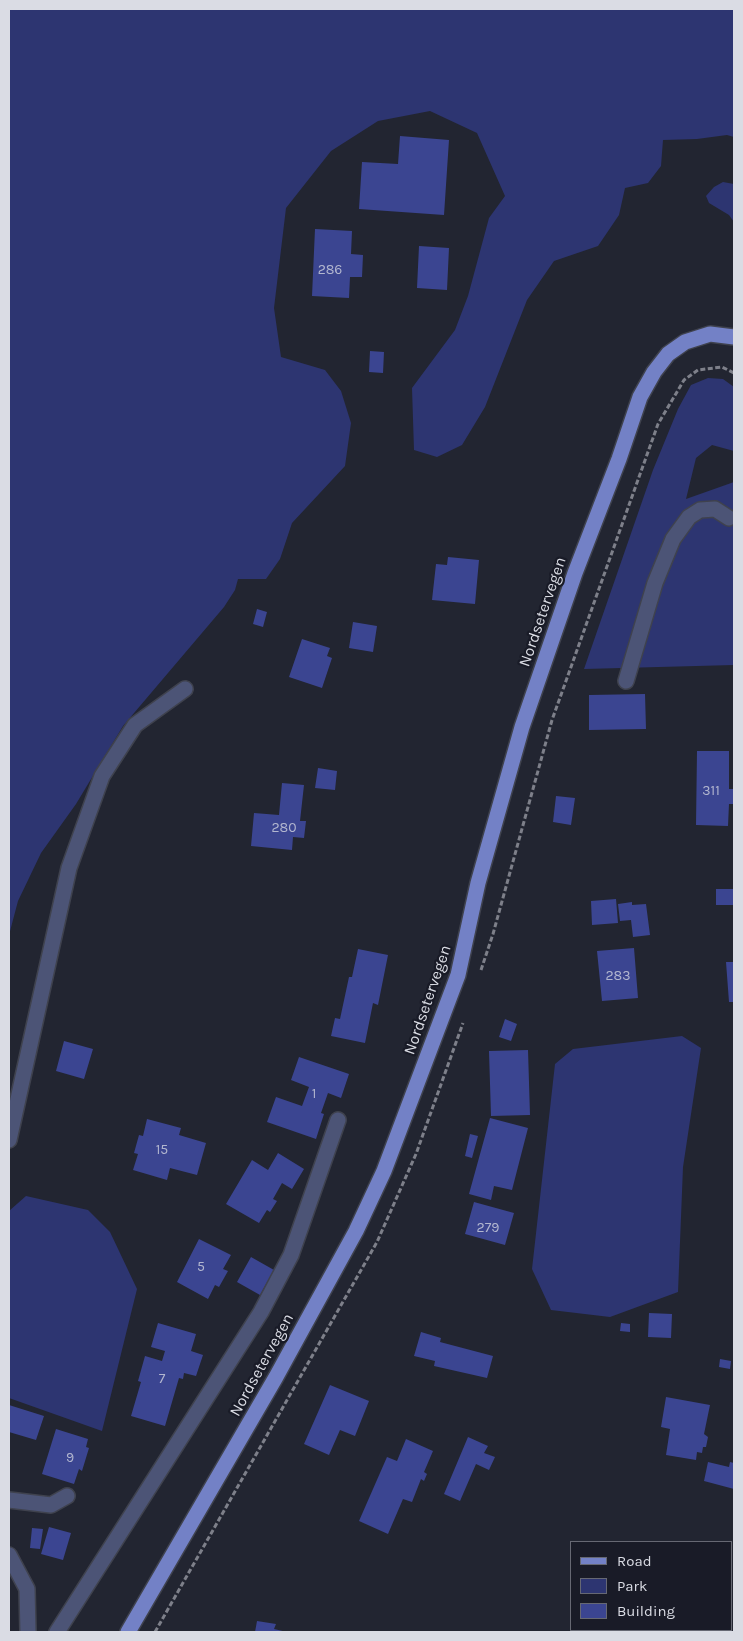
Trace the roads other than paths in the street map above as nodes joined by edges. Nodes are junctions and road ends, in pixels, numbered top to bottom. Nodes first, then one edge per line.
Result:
1 (734, 337) edge
2 (729, 518) dead end
3 (626, 681) dead end
4 (185, 689) dead end
5 (338, 1120) dead end
6 (9, 1140) edge
7 (68, 1496) dead end
8 (9, 1500) edge
9 (9, 1555) edge
10 (133, 1631) edge
11 (28, 1632) edge
12 (57, 1632) edge

1 - 10 main road, Nordsetervegen
2 - 3 lane
4 - 6 lane
5 - 12 lane
7 - 8 lane
9 - 11 lane

